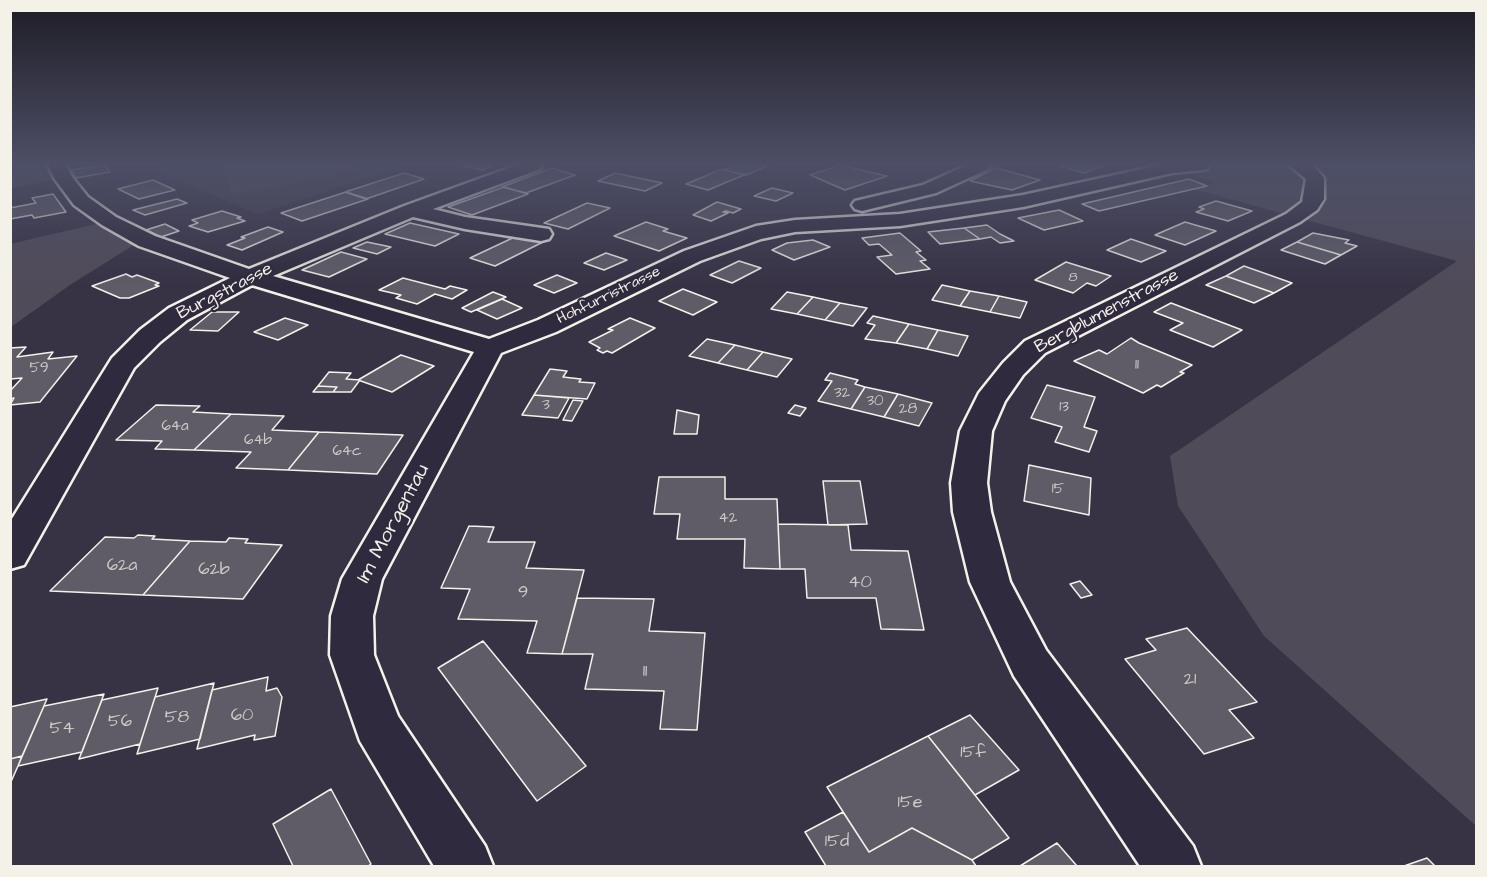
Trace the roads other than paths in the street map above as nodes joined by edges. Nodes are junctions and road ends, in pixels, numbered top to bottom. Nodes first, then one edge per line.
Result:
1 (88, 206) edge
2 (422, 206) edge
3 (855, 206) edge
4 (991, 206) edge
5 (1310, 206) edge
6 (411, 210) junction
7 (795, 226) junction
8 (541, 234) dead end
9 (250, 277) junction
10 (490, 348) junction
11 (10, 555) edge
12 (465, 867) edge
13 (1173, 867) edge

1 - 9 street
2 - 6 street, Burgstrasse
3 - 7 street
4 - 7 street, Hohfurristrasse
5 - 13 street, Bergblumenstrasse
6 - 8 street
6 - 9 street, Burgstrasse
7 - 10 street, Hohfurristrasse
9 - 10 street
9 - 11 street, Burgstrasse
10 - 12 street, Im Morgentau

